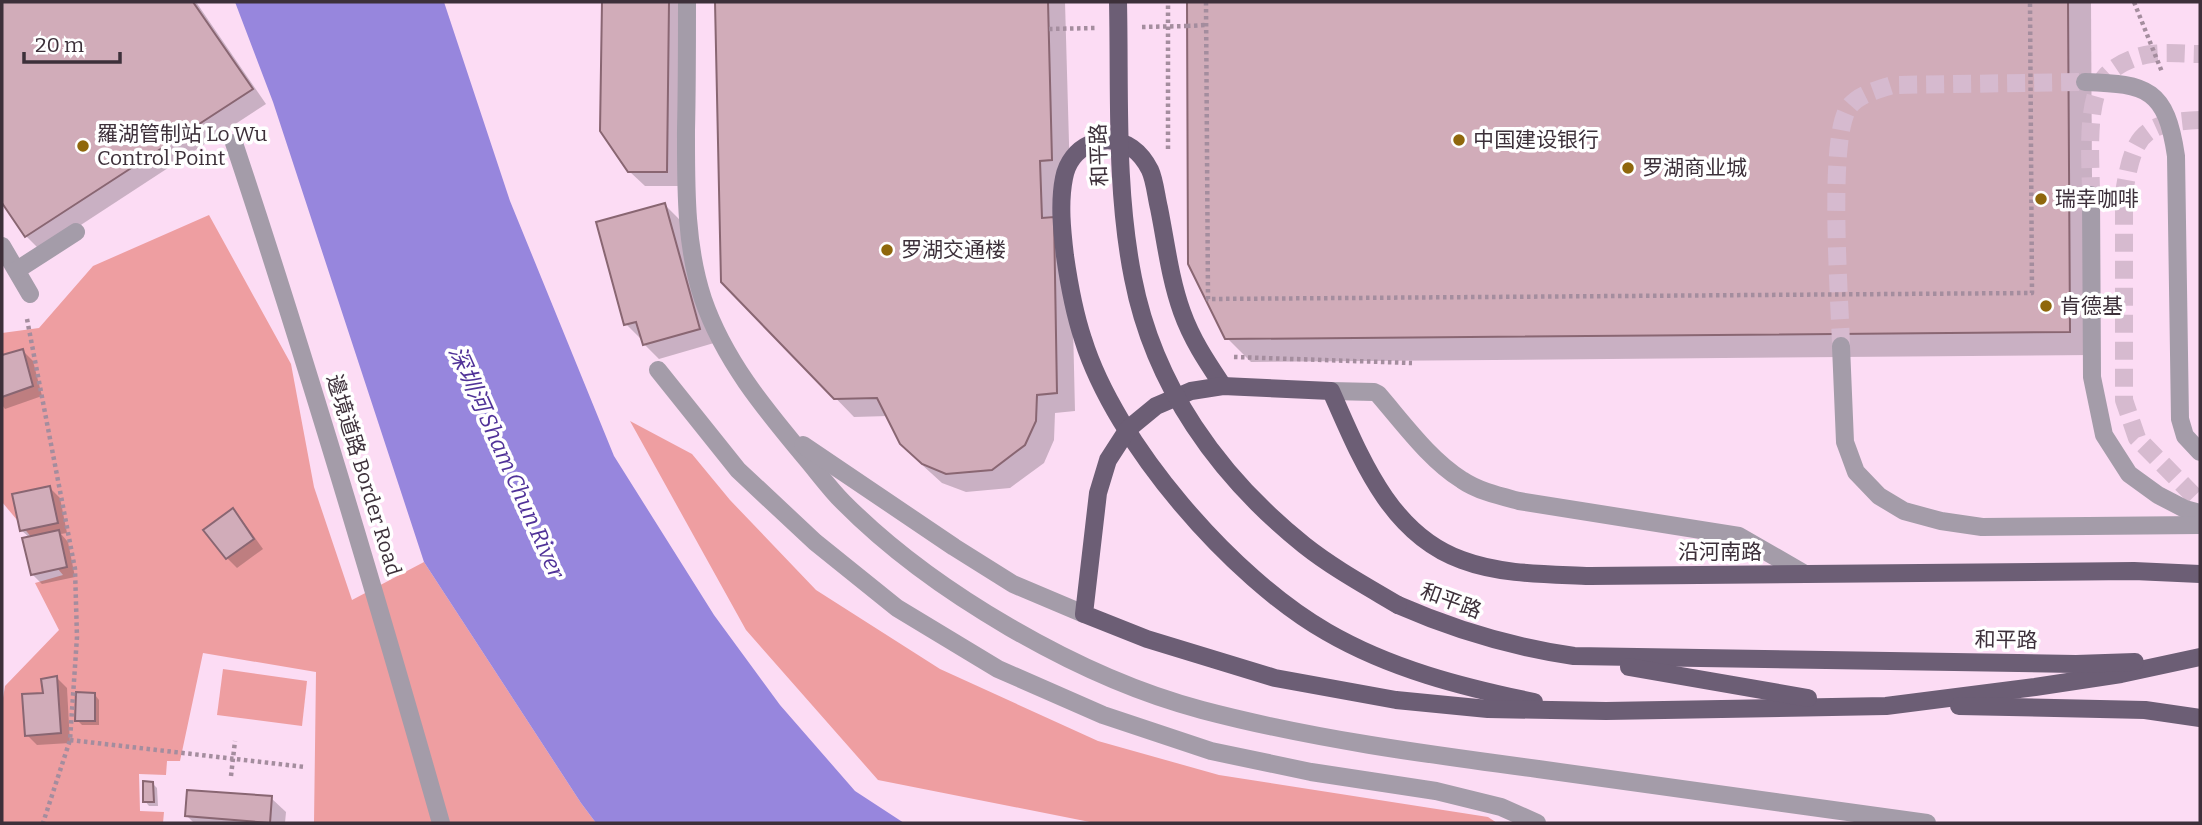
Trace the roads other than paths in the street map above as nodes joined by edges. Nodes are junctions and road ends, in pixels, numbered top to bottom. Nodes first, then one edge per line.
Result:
1 (687, 2) edge
2 (1118, 2) edge
3 (2085, 82) tunnel mouth
4 (234, 143) dead end
5 (2091, 195) tunnel mouth
6 (76, 232) dead end
7 (2, 246) edge
8 (17, 270) junction
9 (27, 300) road end
10 (1841, 346) tunnel mouth
11 (658, 369) dead end
12 (1223, 386) junction
13 (1331, 391) junction
14 (1128, 429) junction
15 (785, 433) junction
16 (2200, 452) edge
17 (2200, 513) edge
18 (2200, 525) edge
19 (2200, 574) edge
20 (1805, 575) junction
21 (1084, 614) junction
22 (1574, 656) junction
23 (2200, 657) edge
24 (1886, 706) junction
25 (1606, 711) junction
26 (2200, 718) edge
27 (441, 823) edge
28 (1537, 823) edge
29 (1927, 823) edge

1 - 15 street
2 - 22 main road, 和平路, bridge
3 - 16 street
4 - 27 street, 邊境道路 Border Road
5 - 17 street
6 - 8 street
7 - 8 street
8 - 9 street
10 - 18 street
11 - 28 street
12 - 13 main road
12 - 14 main road
12 - 14 main road
13 - 20 street
13 - 20 main road, 沿河南路
14 - 21 main road
14 - 25 main road
15 - 21 street
15 - 29 street
19 - 20 main road, 沿河南路
21 - 25 main road
22 - 23 main road, 和平路
22 - 24 main road
23 - 24 main road
24 - 25 main road
24 - 26 main road

